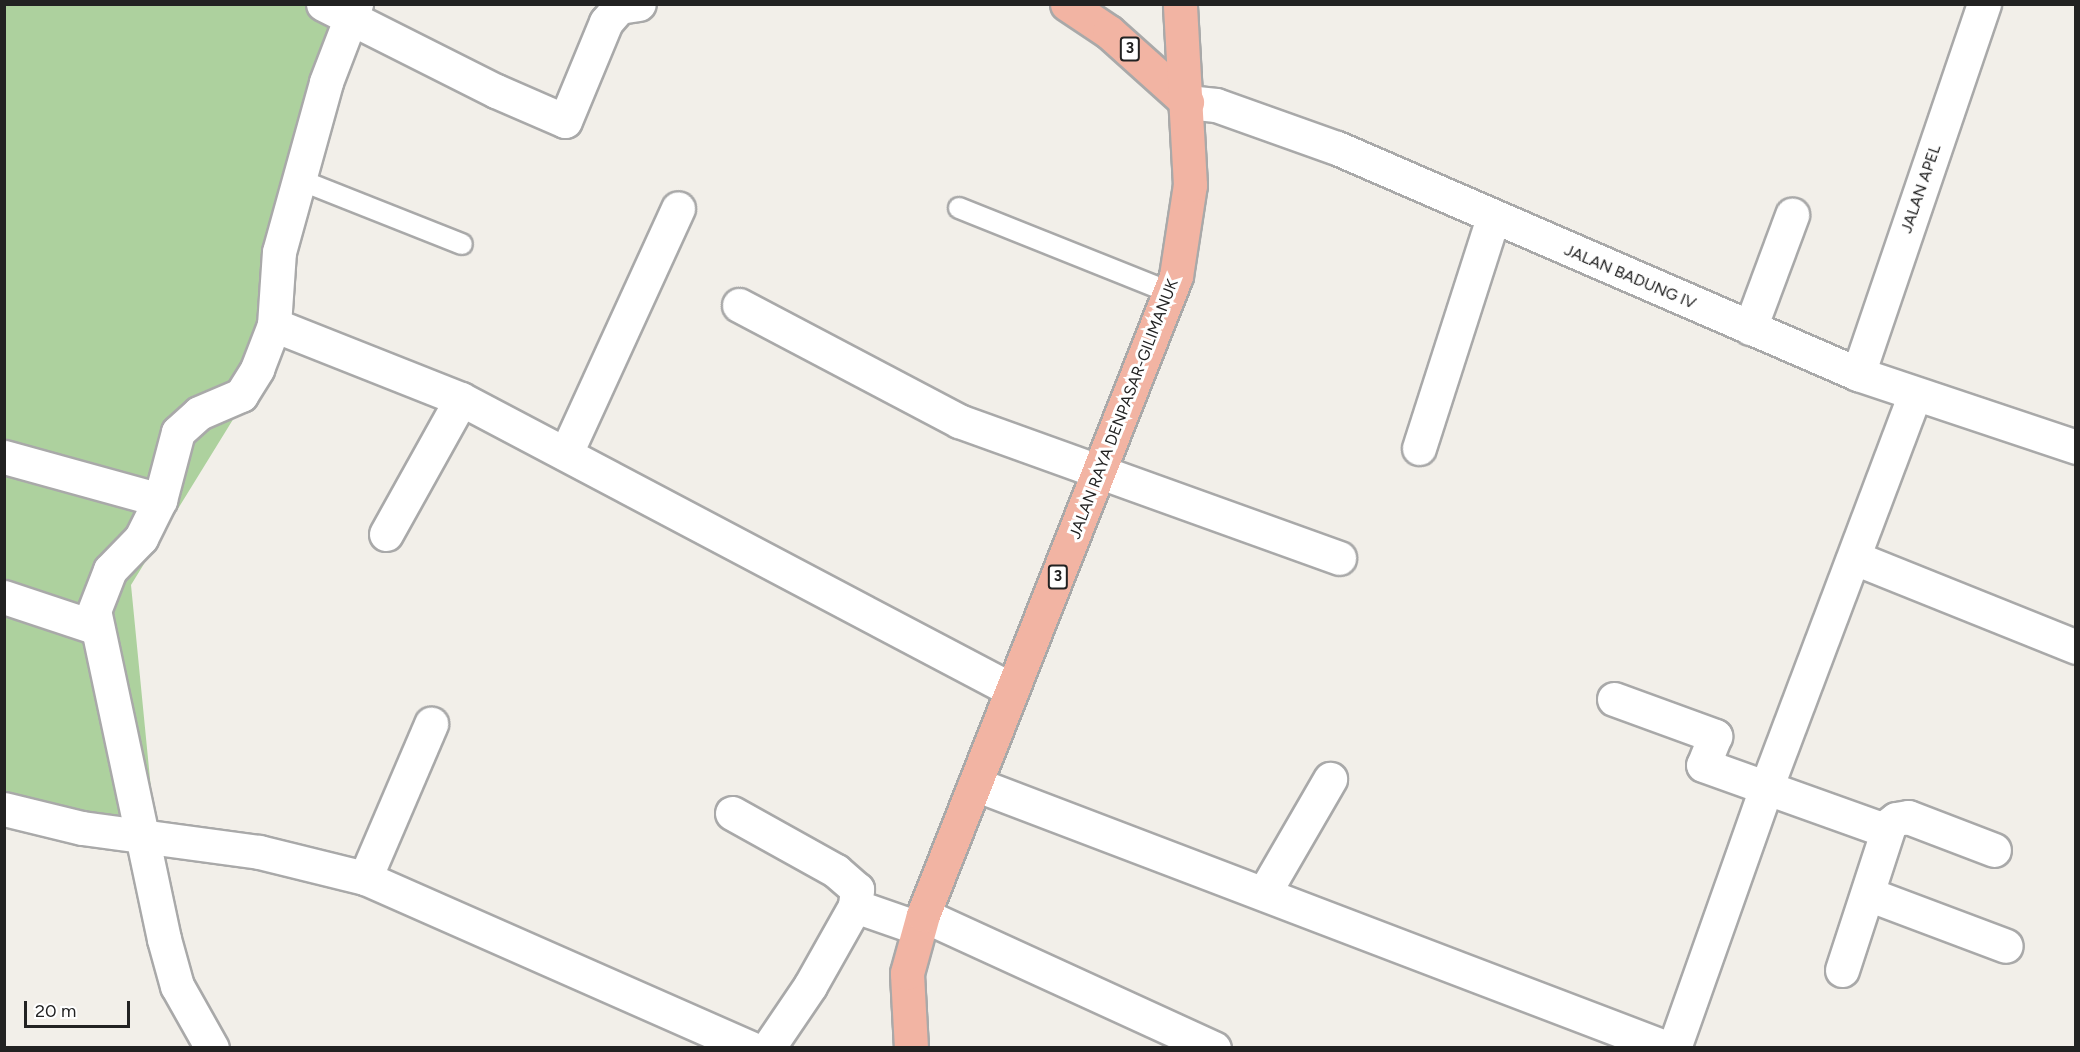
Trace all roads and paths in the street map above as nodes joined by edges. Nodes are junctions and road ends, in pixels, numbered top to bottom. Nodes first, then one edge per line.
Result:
1 (639, 4) edge
2 (1067, 4) edge
3 (1180, 4) edge
4 (1984, 4) edge
5 (343, 9) edge
6 (1188, 102) junction
7 (300, 180) junction
8 (678, 208) dead end
9 (959, 208) dead end
10 (1792, 215) dead end
11 (1493, 217) junction
12 (462, 244) dead end
13 (1171, 293) junction
14 (739, 305) dead end
15 (274, 325) junction
16 (1750, 328) junction
17 (1858, 374) junction
18 (1915, 394) junction
19 (461, 399) junction
20 (2076, 447) edge
21 (1419, 448) dead end
22 (566, 453) junction
23 (4, 458) edge
24 (1100, 474) junction
25 (160, 500) junction
26 (386, 534) dead end
27 (1339, 558) dead end
28 (1855, 558) junction
29 (4, 597) edge
30 (97, 628) junction
31 (2076, 647) edge
32 (1012, 690) junction
33 (1614, 699) dead end
34 (431, 724) dead end
35 (1330, 779) dead end
36 (975, 784) junction
37 (1767, 788) junction
38 (4, 809) edge
39 (732, 813) dead end
40 (1889, 826) junction
41 (139, 835) junction
42 (1994, 850) dead end
43 (365, 878) junction
44 (1264, 892) junction
45 (1868, 894) junction
46 (855, 906) junction
47 (920, 922) junction
48 (2006, 946) dead end
49 (1842, 970) dead end
50 (212, 1047) edge
51 (750, 1047) edge
52 (768, 1047) edge
53 (911, 1047) edge
54 (1214, 1047) edge
55 (1667, 1047) edge
56 (1674, 1047) edge

1 - 5 street
2 - 6 highway, 3
3 - 6 highway, JALAN RAYA DENPASAR-GILIMANUK / 3
4 - 17 street, JALAN APEL
5 - 7 street
6 - 11 street, JALAN BADUNG IV
6 - 13 highway, JALAN RAYA DENPASAR-GILIMANUK / 3
7 - 12 lane
7 - 15 street
8 - 22 street
9 - 13 lane
10 - 16 street
11 - 16 street, JALAN BADUNG IV
11 - 21 street
13 - 24 highway, JALAN RAYA DENPASAR-GILIMANUK / 3
14 - 24 street
15 - 19 street
15 - 25 street
16 - 17 street, JALAN BADUNG IV
17 - 18 street, JALAN BADUNG IV
18 - 20 street, JALAN BADUNG IV
18 - 28 street
19 - 22 street
19 - 26 street
22 - 32 street
23 - 25 street
24 - 27 street
24 - 32 highway, JALAN RAYA DENPASAR-GILIMANUK / 3
25 - 30 street
28 - 31 street
28 - 37 street
29 - 30 street
30 - 41 street
32 - 36 highway, JALAN RAYA DENPASAR-GILIMANUK / 3
33 - 37 street
34 - 43 street
35 - 44 street
36 - 44 street
36 - 47 highway, JALAN RAYA DENPASAR-GILIMANUK / 3
37 - 40 street
37 - 56 street
38 - 41 street
39 - 46 street
40 - 42 street
40 - 45 street
41 - 43 street
41 - 50 street
43 - 51 street
44 - 55 street
45 - 48 street
45 - 49 street
46 - 47 street
46 - 52 street
47 - 53 highway, JALAN RAYA DENPASAR-GILIMANUK / 3
47 - 54 street

